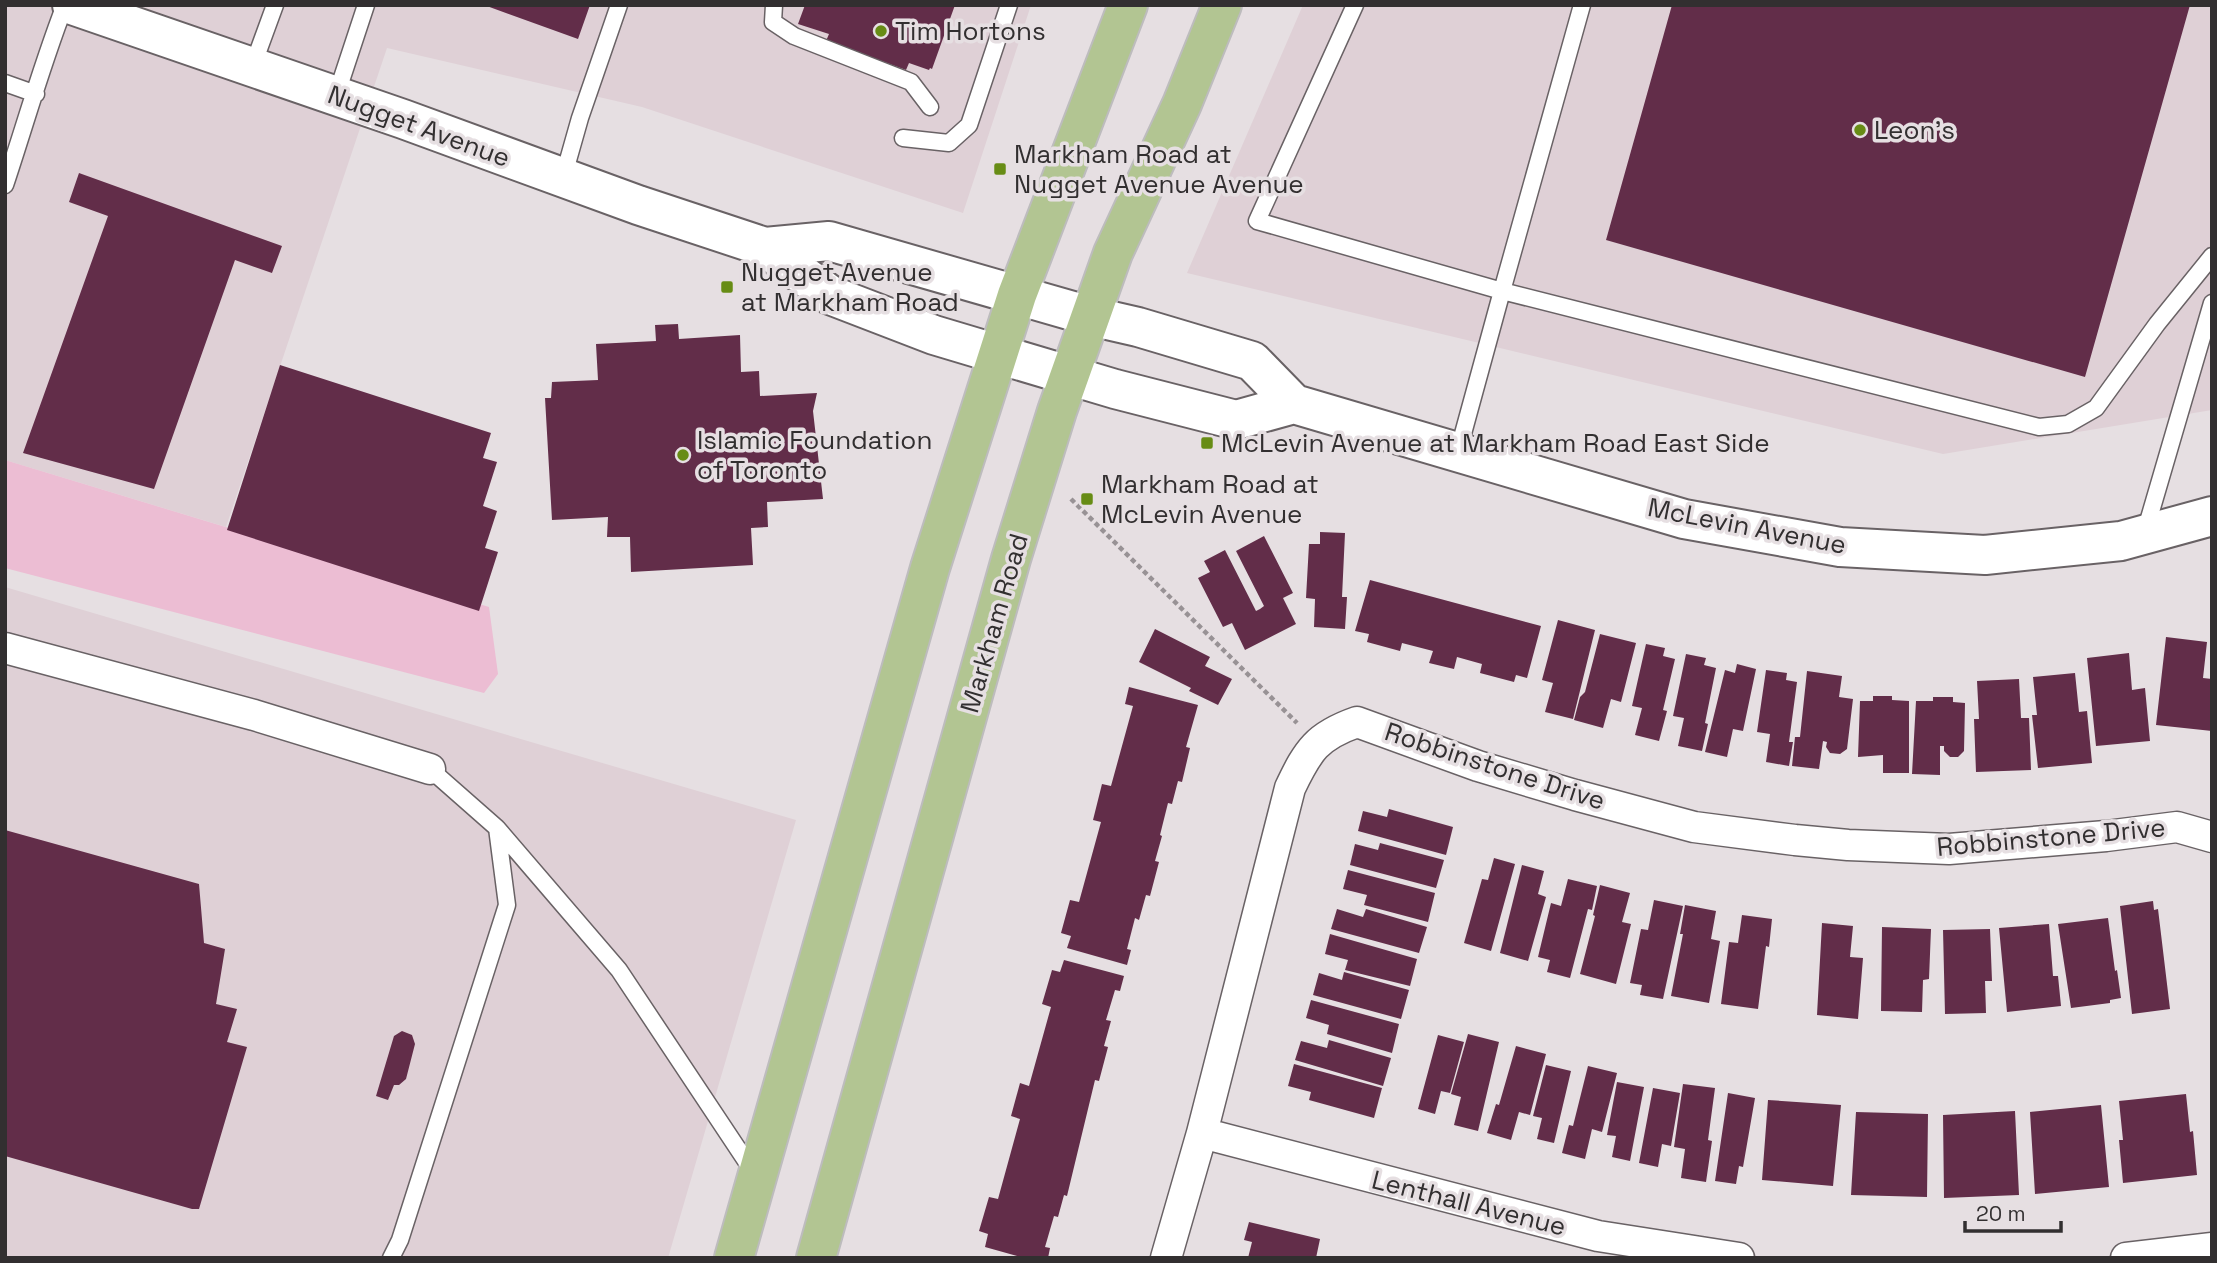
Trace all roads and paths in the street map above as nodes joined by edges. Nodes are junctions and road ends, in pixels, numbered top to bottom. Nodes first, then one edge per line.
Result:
1 (65, 5) edge
2 (72, 5) edge
3 (275, 5) edge
4 (366, 5) edge
5 (619, 5) edge
6 (774, 5) edge
7 (1009, 5) edge
8 (1128, 5) edge
9 (1222, 5) edge
10 (1355, 5) edge
11 (1582, 5) edge
12 (252, 68) junction
13 (5, 83) edge
14 (36, 93) junction
15 (336, 96) junction
16 (930, 107) dead end
17 (904, 138) dead end
18 (563, 178) junction
19 (5, 185) edge
20 (765, 247) junction
21 (2212, 256) edge
22 (1502, 291) junction
23 (1017, 295) junction
24 (2212, 303) edge
25 (1090, 316) junction
26 (999, 354) junction
27 (1070, 376) junction
28 (1294, 404) junction
29 (1458, 452) junction
30 (1071, 499) dead end
31 (2212, 516) edge
32 (2144, 535) junction
33 (5, 648) edge
34 (1317, 742) junction
35 (430, 769) joint
36 (497, 828) junction
37 (2212, 837) edge
38 (1202, 1133) junction
39 (758, 1179) junction
40 (2212, 1248) edge
41 (391, 1258) edge
42 (734, 1258) edge
43 (816, 1258) edge
44 (1166, 1258) edge
45 (1739, 1258) edge
46 (2126, 1258) edge

1 - 14 lane
2 - 12 street, Nugget Avenue
3 - 12 lane
4 - 15 lane
5 - 18 lane
6 - 16 lane
7 - 17 lane
8 - 23 main road
9 - 25 main road, Markham Road
10 - 22 lane
11 - 22 lane
12 - 15 street, Nugget Avenue
13 - 14 lane
14 - 19 lane
15 - 18 street, Nugget Avenue
18 - 20 street, Nugget Avenue
20 - 23 street, Nugget Avenue
20 - 26 street, Nugget Avenue
21 - 22 lane
22 - 29 lane
23 - 25 street, Nugget Avenue
23 - 26 main road
24 - 32 lane
25 - 27 main road, Markham Road
25 - 28 street, McLevin Avenue
26 - 27 street, Nugget Avenue
26 - 39 main road
27 - 28 street
27 - 43 main road, Markham Road
28 - 29 street, McLevin Avenue
29 - 32 street, McLevin Avenue
30 - 34 path
31 - 32 street, McLevin Avenue
33 - 35 street
34 - 37 street, Robbinstone Drive
34 - 38 street, Robbinstone Drive
35 - 36 lane
36 - 39 lane
36 - 41 lane
38 - 44 street, Robbinstone Drive
38 - 45 street, Lenthall Avenue
39 - 42 main road
40 - 46 street

